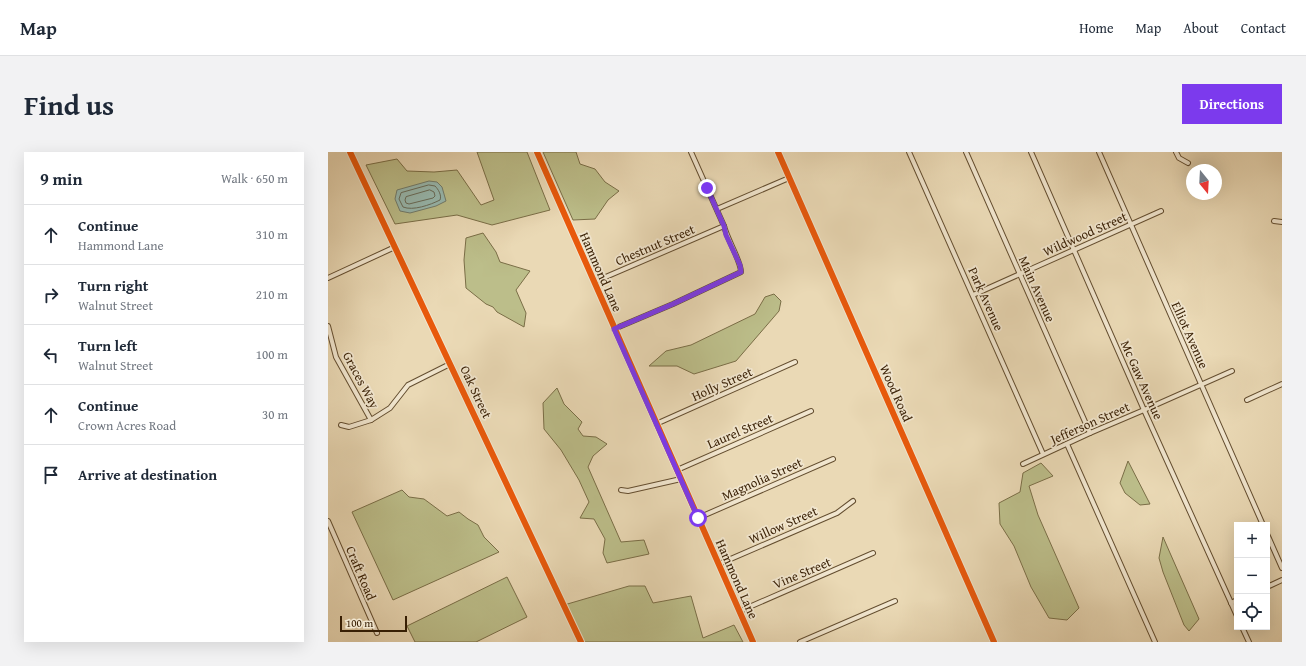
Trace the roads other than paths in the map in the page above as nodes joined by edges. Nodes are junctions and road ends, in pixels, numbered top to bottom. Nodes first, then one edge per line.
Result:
1 (350, 152) edge
2 (537, 152) edge
3 (691, 152) edge
4 (778, 152) edge
5 (909, 152) edge
6 (966, 152) edge
7 (1031, 152) edge
8 (1099, 152) edge
9 (1176, 152) edge
10 (1188, 163) dead end
11 (789, 178) junction
12 (717, 209) junction
13 (1161, 211) dead end
14 (1274, 221) dead end
15 (1282, 222) edge
16 (1131, 224) junction
17 (724, 226) junction
18 (395, 247) junction
19 (1074, 250) junction
20 (1019, 274) junction
21 (328, 278) edge
22 (594, 282) junction
23 (973, 295) junction
24 (328, 326) edge
25 (614, 329) junction
26 (795, 362) dead end
27 (450, 364) junction
28 (1232, 371) dead end
29 (1200, 384) junction
30 (1282, 384) edge
31 (1247, 400) dead end
32 (1144, 410) junction
33 (811, 411) dead end
34 (371, 420) junction
35 (656, 424) junction
36 (341, 425) dead end
37 (1090, 433) junction
38 (1067, 444) junction
39 (1043, 454) junction
40 (833, 458) dead end
41 (1023, 464) dead end
42 (677, 470) junction
43 (681, 479) junction
44 (621, 490) dead end
45 (853, 502) dead end
46 (698, 518) junction
47 (328, 521) edge
48 (1262, 522) edge
49 (1270, 541) edge
50 (873, 553) dead end
51 (719, 564) junction
52 (1282, 568) edge
53 (1282, 580) edge
54 (1270, 586) edge
55 (895, 601) dead end
56 (1234, 602) edge
57 (1231, 603) junction
58 (1234, 610) edge
59 (740, 611) junction
60 (1243, 630) edge
61 (377, 633) dead end
62 (581, 642) edge
63 (753, 642) edge
64 (800, 642) edge
65 (994, 642) edge
66 (1155, 642) edge
67 (1249, 642) edge

1 - 18 street, Oak Street
2 - 22 street, Hammond Lane
3 - 12 street
4 - 11 street, Wood Road
5 - 23 street, Park Avenue
6 - 20 street, Main Avenue
7 - 19 street, Mc Gaw Avenue
8 - 16 street, Elliot Avenue
9 - 10 street
11 - 12 street
11 - 65 street, Wood Road
12 - 17 street
13 - 16 street, Wildwood Street
14 - 15 street
16 - 19 street, Wildwood Street
16 - 29 street, Elliot Avenue
17 - 22 street, Chestnut Street
17 - 25 street
18 - 21 street
18 - 27 street, Oak Street
19 - 20 street, Wildwood Street
19 - 32 street, Mc Gaw Avenue
20 - 23 street, Wildwood Street
20 - 37 street, Main Avenue
22 - 25 street, Hammond Lane
23 - 39 street, Park Avenue
24 - 34 street, Graces Way
25 - 35 street, Hammond Lane
26 - 35 street, Holly Street
27 - 34 street
27 - 62 street, Oak Street
28 - 29 street, Jefferson Street
29 - 32 street, Jefferson Street
29 - 48 street, Elliot Avenue
30 - 31 street
32 - 37 street, Jefferson Street
32 - 57 street, Mc Gaw Avenue
33 - 42 street, Laurel Street
34 - 36 street
35 - 42 street, Hammond Lane
37 - 38 street, Jefferson Street
38 - 39 street, Jefferson Street
38 - 66 street
39 - 41 street, Jefferson Street
40 - 46 street, Magnolia Street
42 - 43 street, Hammond Lane
43 - 44 street
43 - 46 street, Hammond Lane
45 - 51 street, Willow Street
46 - 51 street, Hammond Lane
47 - 61 street, Craft Road
49 - 52 street
50 - 59 street, Vine Street
51 - 59 street, Hammond Lane
53 - 54 street
55 - 64 street
56 - 57 street
57 - 58 street, Mc Gaw Avenue
59 - 63 street, Hammond Lane
60 - 67 street

